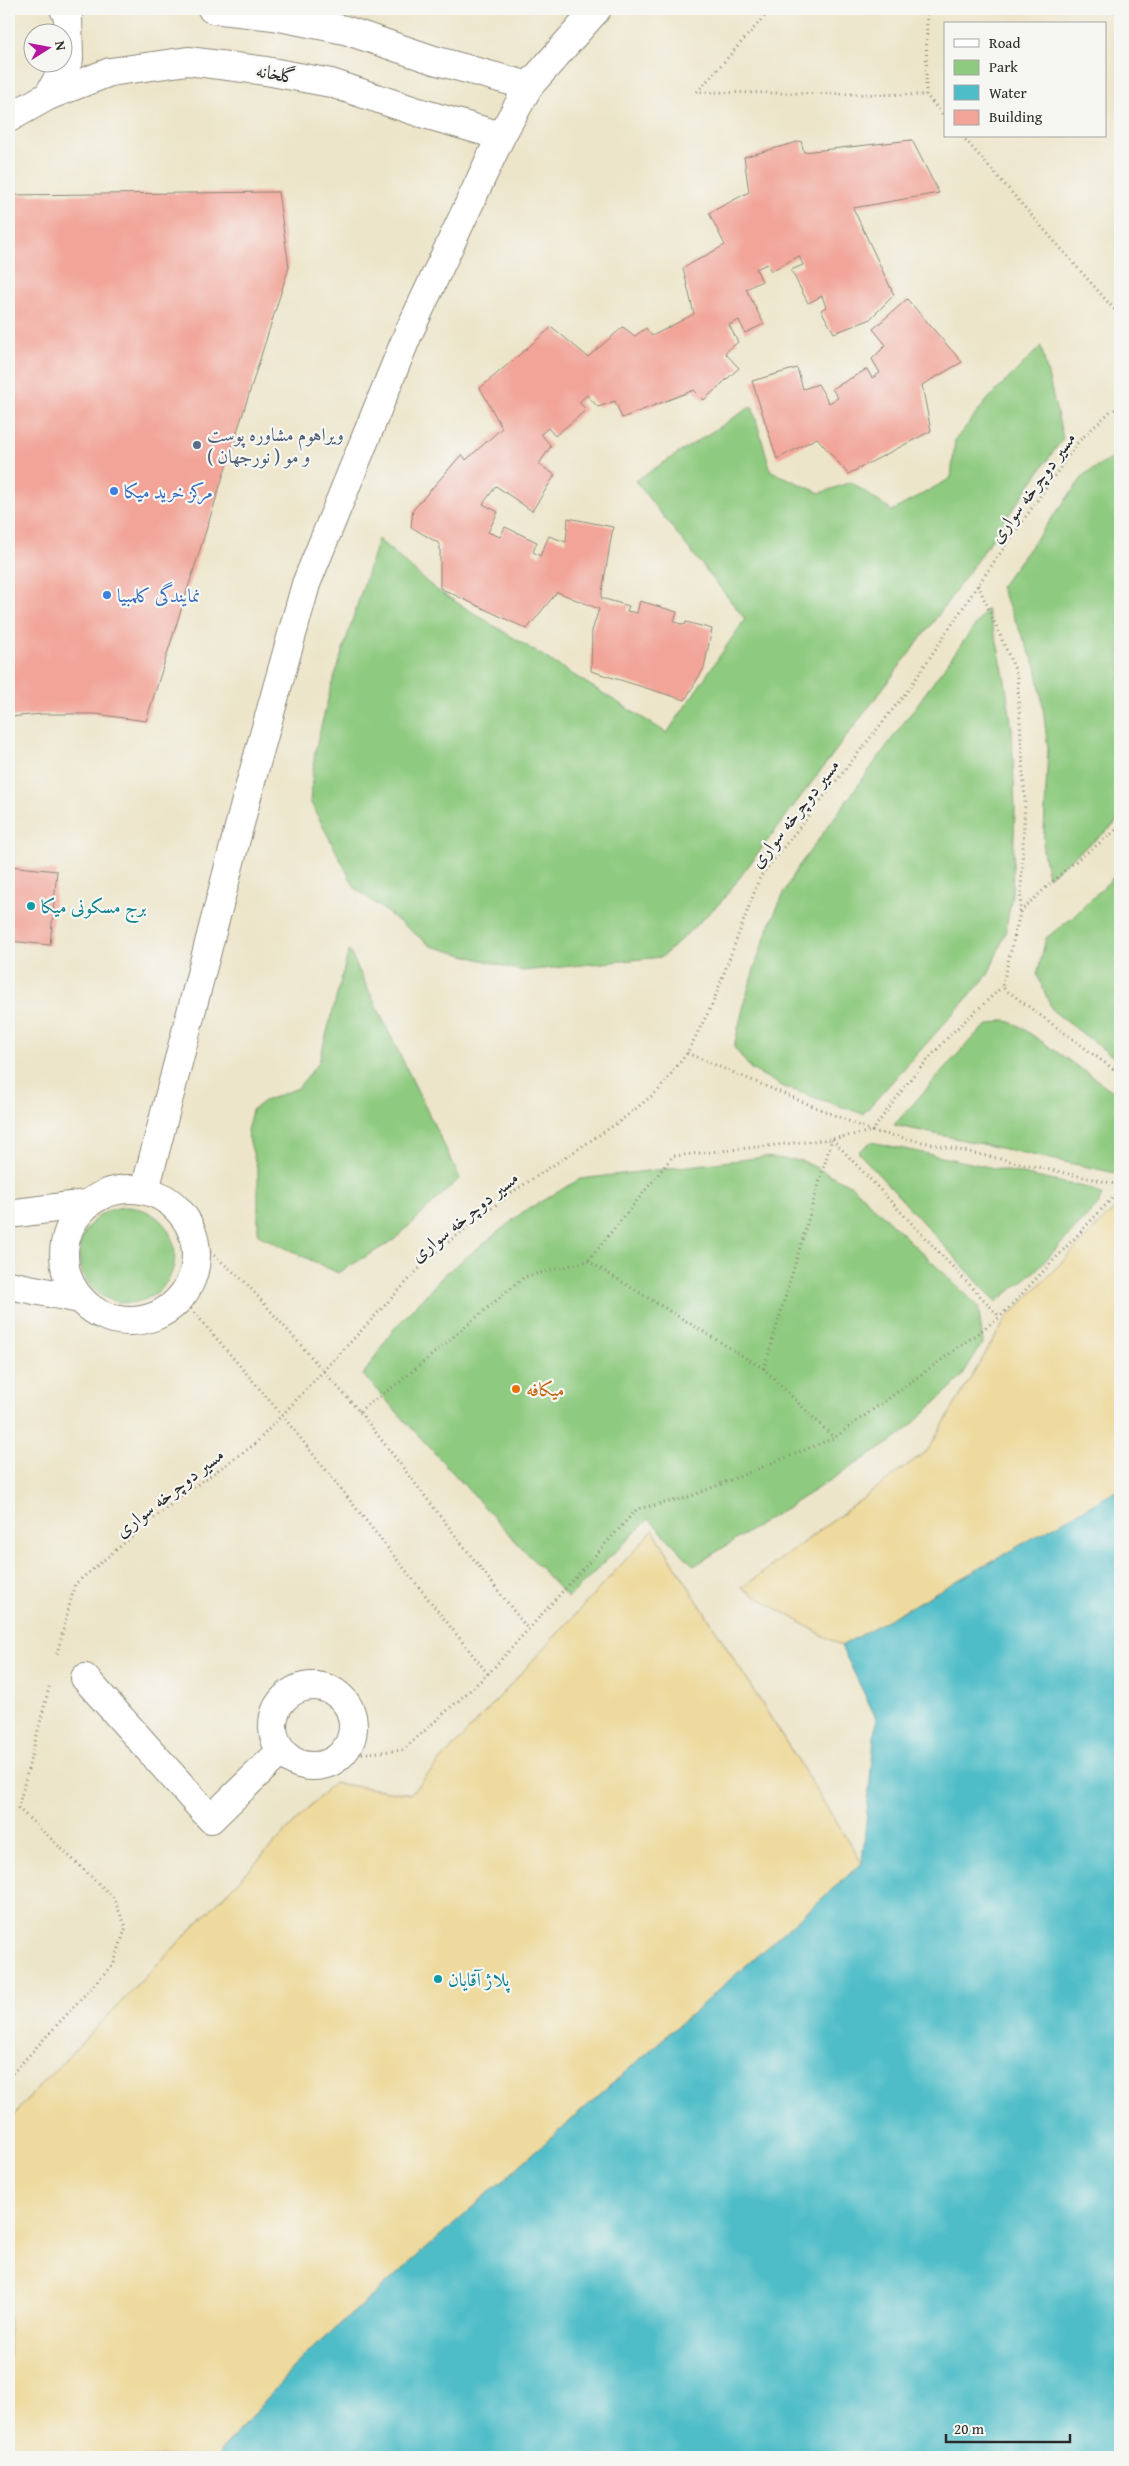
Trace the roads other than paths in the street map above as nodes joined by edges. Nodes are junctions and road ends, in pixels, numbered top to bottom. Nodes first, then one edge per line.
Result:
1 (64, 9) edge
2 (212, 9) edge
3 (597, 9) edge
4 (529, 86) junction
5 (48, 96) junction
6 (9, 118) edge
7 (502, 136) junction
8 (145, 1190) junction
9 (86, 1204) junction
10 (9, 1214) edge
11 (9, 1285) edge
12 (80, 1299) junction
13 (85, 1678) dead end
14 (281, 1751) junction

1 - 5 street
2 - 4 street
3 - 4 street
4 - 7 street
5 - 6 street, گلخانه
5 - 7 street, گلخانه
7 - 8 street
8 - 9 street
8 - 12 street
9 - 10 street
9 - 12 street
11 - 12 street
13 - 14 street
14 - 14 street

